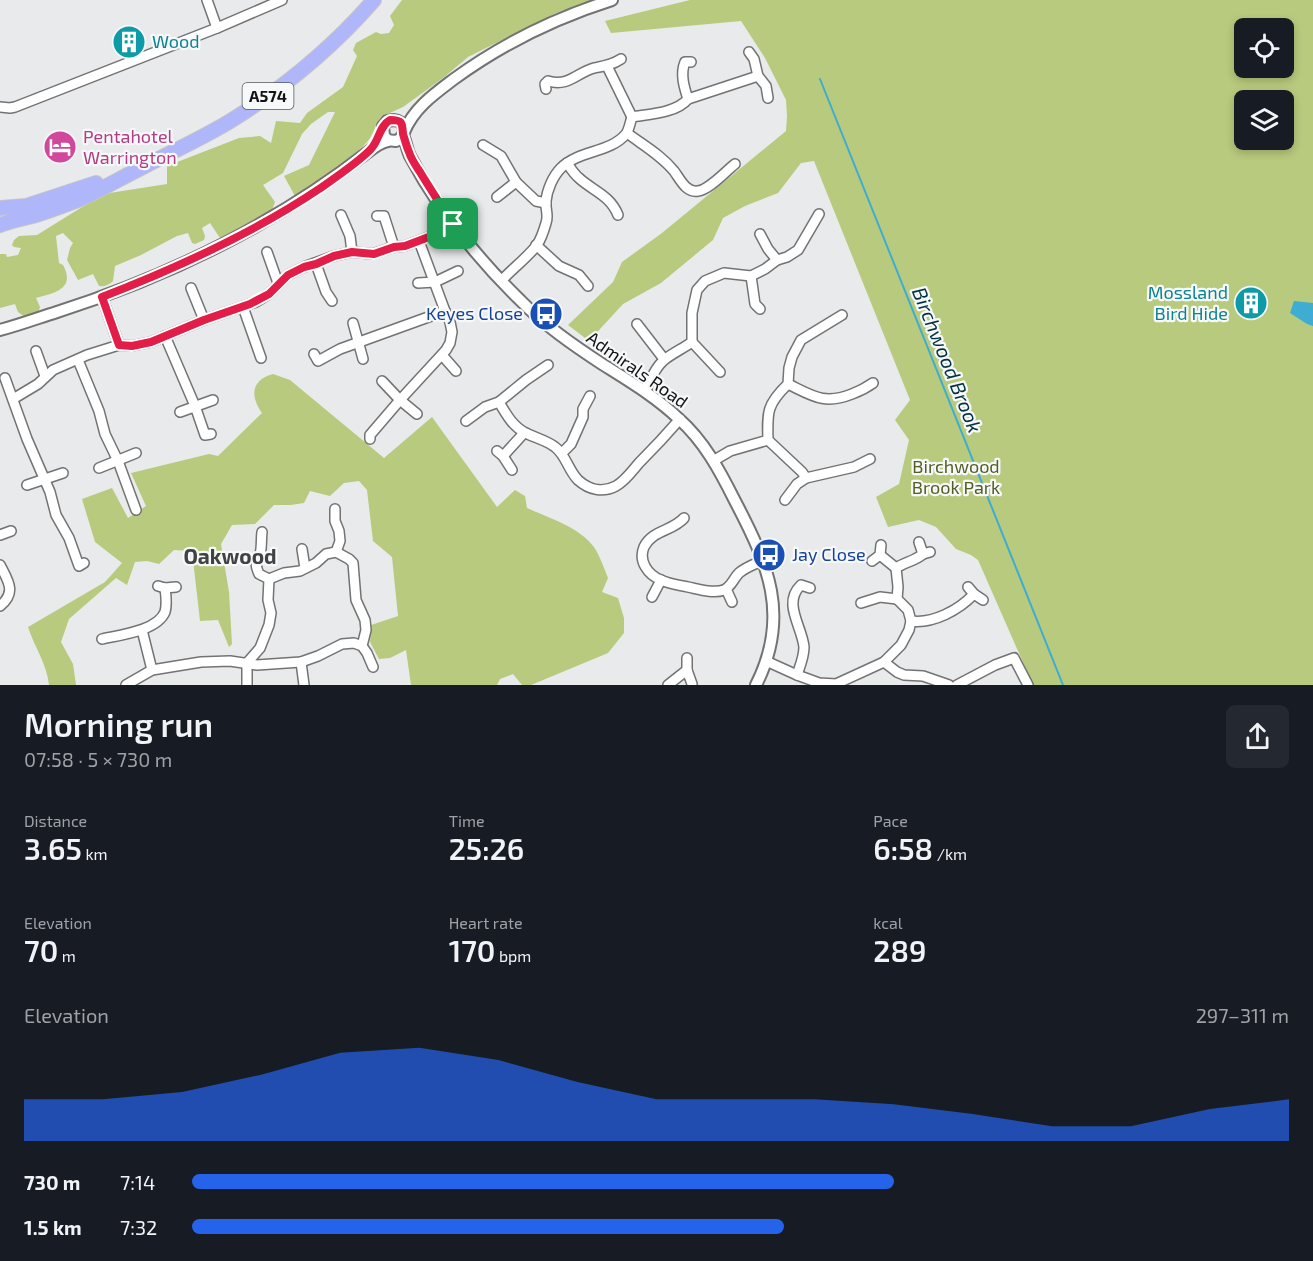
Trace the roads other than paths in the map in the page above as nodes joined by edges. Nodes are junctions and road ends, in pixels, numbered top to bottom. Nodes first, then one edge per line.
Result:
1 (207, 0) edge
2 (282, 0) edge
3 (374, 0) edge
4 (612, 0) edge
5 (217, 28) junction
6 (749, 52) dead end
7 (621, 60) dead end
8 (691, 62) dead end
9 (607, 66) junction
10 (759, 76) junction
11 (546, 89) dead end
12 (768, 98) dead end
13 (688, 99) junction
14 (422, 104) junction
15 (0, 107) edge
16 (632, 117) junction
17 (390, 120) junction
18 (382, 129) junction
19 (404, 133) junction
20 (627, 133) junction
21 (390, 141) junction
22 (483, 145) dead end
23 (372, 149) junction
24 (409, 153) junction
25 (567, 163) junction
26 (735, 164) dead end
27 (144, 167) junction
28 (516, 182) junction
29 (497, 197) dead end
30 (546, 203) junction
31 (0, 208) edge
32 (341, 214) dead end
33 (819, 214) dead end
34 (377, 216) dead end
35 (619, 216) dead end
36 (453, 224) junction
37 (0, 225) edge
38 (760, 232) dead end
39 (419, 241) junction
40 (536, 245) junction
41 (394, 247) junction
42 (267, 252) dead end
43 (352, 252) junction
44 (777, 260) junction
45 (316, 264) junction
46 (458, 271) dead end
47 (752, 276) junction
48 (501, 280) junction
49 (435, 282) junction
50 (278, 283) junction
51 (418, 284) dead end
52 (588, 286) dead end
53 (191, 288) dead end
54 (102, 297) junction
55 (332, 301) dead end
56 (243, 307) junction
57 (760, 309) dead end
58 (445, 311) junction
59 (842, 315) dead end
60 (204, 320) junction
61 (353, 323) dead end
62 (637, 324) dead end
63 (0, 330) edge
64 (165, 336) junction
65 (359, 342) junction
66 (692, 342) junction
67 (119, 345) junction
68 (36, 351) dead end
69 (314, 354) dead end
70 (442, 355) junction
71 (363, 359) dead end
72 (664, 359) junction
73 (78, 360) junction
74 (261, 360) dead end
75 (548, 365) dead end
76 (456, 371) dead end
77 (721, 375) dead end
78 (45, 376) junction
79 (5, 378) dead end
80 (382, 381) dead end
81 (874, 382) dead end
82 (788, 384) junction
83 (645, 391) junction
84 (590, 396) dead end
85 (13, 399) junction
86 (213, 400) dead end
87 (400, 400) junction
88 (499, 402) junction
89 (572, 405) dead end
90 (195, 406) junction
91 (583, 409) junction
92 (180, 412) dead end
93 (417, 414) dead end
94 (680, 419) junction
95 (466, 421) dead end
96 (524, 433) junction
97 (211, 434) dead end
98 (370, 439) dead end
99 (768, 440) junction
100 (136, 453) dead end
101 (562, 453) junction
102 (870, 459) dead end
103 (118, 461) junction
104 (713, 461) junction
105 (99, 468) dead end
106 (512, 470) dead end
107 (63, 472) dead end
108 (806, 478) junction
109 (44, 479) junction
110 (27, 485) dead end
111 (785, 500) dead end
112 (337, 508) dead end
113 (136, 510) dead end
114 (682, 525) dead end
115 (11, 531) dead end
116 (263, 531) dead end
117 (0, 535) edge
118 (919, 542) dead end
119 (302, 549) dead end
120 (336, 552) junction
121 (878, 554) dead end
122 (764, 560) junction
123 (84, 563) dead end
124 (0, 565) edge
125 (305, 568) junction
126 (896, 568) junction
127 (269, 579) junction
128 (661, 580) junction
129 (176, 587) dead end
130 (810, 588) dead end
131 (726, 589) junction
132 (652, 597) dead end
133 (897, 599) junction
134 (983, 600) dead end
135 (732, 602) dead end
136 (861, 604) dead end
137 (0, 606) edge
138 (911, 621) junction
139 (142, 630) junction
140 (100, 639) dead end
141 (362, 646) junction
142 (685, 656) dead end
143 (766, 660) junction
144 (301, 662) junction
145 (885, 662) junction
146 (248, 663) junction
147 (373, 667) dead end
148 (687, 670) junction
149 (148, 672) junction
150 (797, 675) junction
151 (692, 684) edge
152 (126, 685) edge
153 (148, 685) edge
154 (247, 685) edge
155 (304, 685) edge
156 (668, 685) edge
157 (756, 685) edge
158 (836, 685) edge
159 (949, 685) edge
160 (957, 685) edge
161 (1028, 685) edge

1 - 5 street
2 - 5 street
3 - 27 main road, A574
4 - 14 street
5 - 15 street
6 - 10 street
7 - 9 street
8 - 13 street
9 - 11 street
9 - 16 street
10 - 12 street
10 - 13 street
13 - 16 street
14 - 17 street
14 - 19 street
16 - 20 street
17 - 18 street
17 - 19 street
18 - 21 street
18 - 23 street
19 - 21 street
19 - 24 street, Admirals Road
20 - 25 street
20 - 26 street
21 - 23 street
21 - 24 street, Admirals Road
22 - 28 street
23 - 54 street
24 - 36 street, Admirals Road
25 - 30 street
25 - 35 street
27 - 31 main road, A574
27 - 37 main road, A574
28 - 29 street
28 - 30 street
30 - 40 street
32 - 43 street
33 - 44 street
34 - 41 street
36 - 39 street
36 - 48 street, Admirals Road
38 - 44 street
39 - 41 street
39 - 49 street
40 - 48 street
40 - 52 street
41 - 43 street
42 - 50 street
43 - 45 street
44 - 47 street
45 - 50 street
45 - 55 street
46 - 49 street
47 - 57 street
47 - 66 street
48 - 83 street, Admirals Road
49 - 51 street
49 - 58 street
50 - 56 street
53 - 60 street
54 - 63 street
54 - 67 street
56 - 60 street
56 - 74 street
58 - 65 street
58 - 70 street
59 - 82 street
60 - 64 street
61 - 65 street
62 - 72 street
64 - 67 street
64 - 90 street
65 - 69 street
65 - 71 street
66 - 72 street
66 - 77 street
67 - 73 street
68 - 78 street
70 - 76 street
70 - 87 street
72 - 83 street
73 - 78 street
73 - 103 street
75 - 88 street
78 - 85 street
79 - 85 street
80 - 87 street
81 - 82 street
82 - 99 street
83 - 94 street, Admirals Road
84 - 91 street
85 - 109 street
86 - 90 street
87 - 93 street
87 - 98 street
88 - 95 street
88 - 96 street
89 - 91 street
90 - 92 street
90 - 97 street
91 - 101 street
94 - 101 street
94 - 104 street, Admirals Road
96 - 101 street
96 - 106 street
99 - 104 street
99 - 108 street
100 - 103 street
102 - 108 street
103 - 105 street
103 - 113 street
104 - 122 street, Admirals Road
107 - 109 street
108 - 111 street
109 - 110 street
109 - 123 street
112 - 120 street
114 - 128 street
115 - 117 street
116 - 127 street
118 - 126 street
119 - 125 street
120 - 125 street
120 - 141 street
121 - 126 street
122 - 131 street
122 - 143 street, Admirals Road
124 - 137 street
125 - 127 street
126 - 133 street
127 - 146 street
128 - 131 street
128 - 132 street
129 - 139 street
130 - 150 street
131 - 135 street
133 - 136 street
133 - 138 street
134 - 138 street
138 - 145 street
139 - 140 street
139 - 149 street
141 - 144 street
141 - 147 street
142 - 148 street
143 - 150 street
143 - 157 street, Admirals Road
144 - 146 street
144 - 155 street
145 - 158 street
145 - 159 street
146 - 149 street
146 - 154 street
148 - 151 street
148 - 156 street
149 - 152 street
149 - 153 street
150 - 158 street
160 - 161 street

